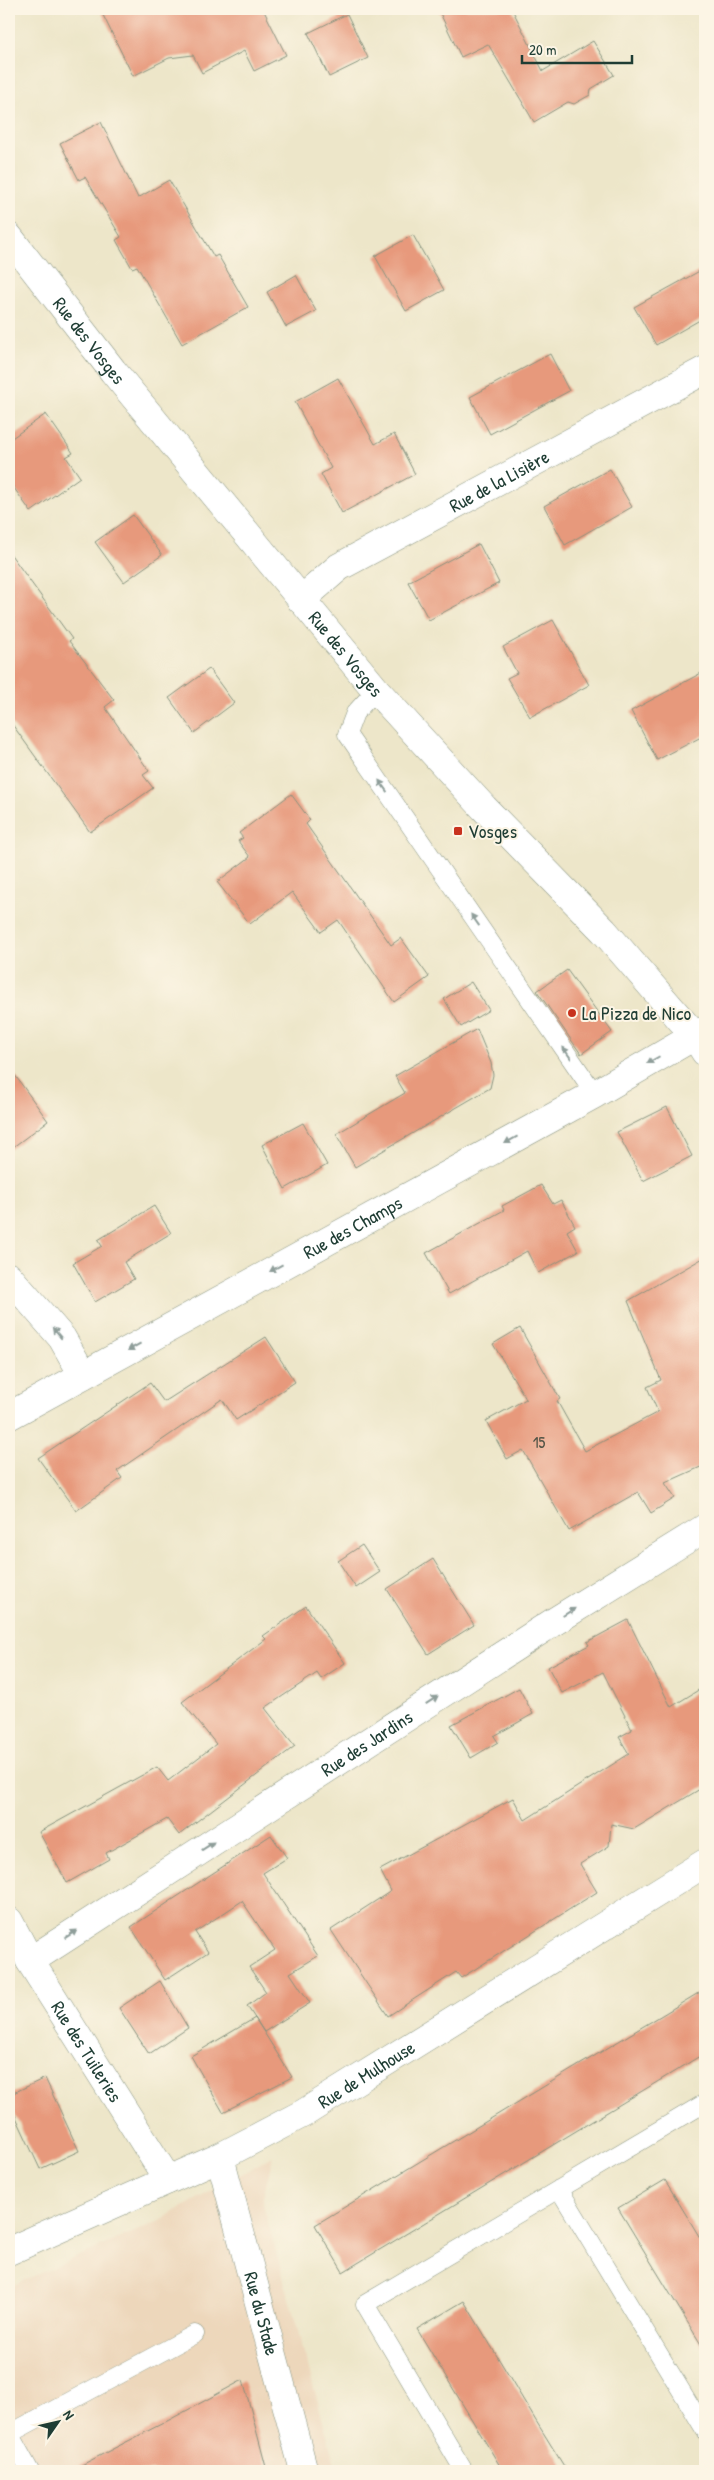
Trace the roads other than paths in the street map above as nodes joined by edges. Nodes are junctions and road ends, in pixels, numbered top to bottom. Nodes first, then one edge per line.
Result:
1 (9, 237) edge
2 (705, 370) edge
3 (301, 600) junction
4 (376, 690) junction
5 (702, 1039) edge
6 (595, 1094) junction
7 (9, 1277) edge
8 (83, 1375) junction
9 (9, 1416) edge
10 (705, 1528) edge
11 (705, 1863) edge
12 (9, 1921) edge
13 (30, 1960) junction
14 (705, 2103) edge
15 (220, 2157) junction
16 (168, 2180) junction
17 (559, 2190) junction
18 (9, 2251) edge
19 (194, 2334) dead end
20 (705, 2430) edge
21 (9, 2433) edge
22 (30, 2471) edge
23 (304, 2471) edge
24 (464, 2471) edge

1 - 3 street, Rue des Vosges
2 - 3 street, Rue de la Lisière
3 - 4 street, Rue des Vosges
4 - 5 street, Rue des Vosges
6 -> 4 lane
5 -> 6 street, Rue des Champs
6 -> 8 street, Rue des Champs
8 -> 7 street
8 - 9 street, Rue des Champs
13 -> 10 street, Rue des Jardins
11 - 15 street, Rue de Mulhouse
12 - 13 street, Rue des Tuileries
13 - 16 street, Rue des Tuileries
14 - 17 lane
15 - 16 street, Rue de Mulhouse
15 - 23 street, Rue du Stade
16 - 18 street, Rue de Mulhouse
17 - 20 lane
17 - 24 lane
19 - 21 lane
21 - 22 lane

